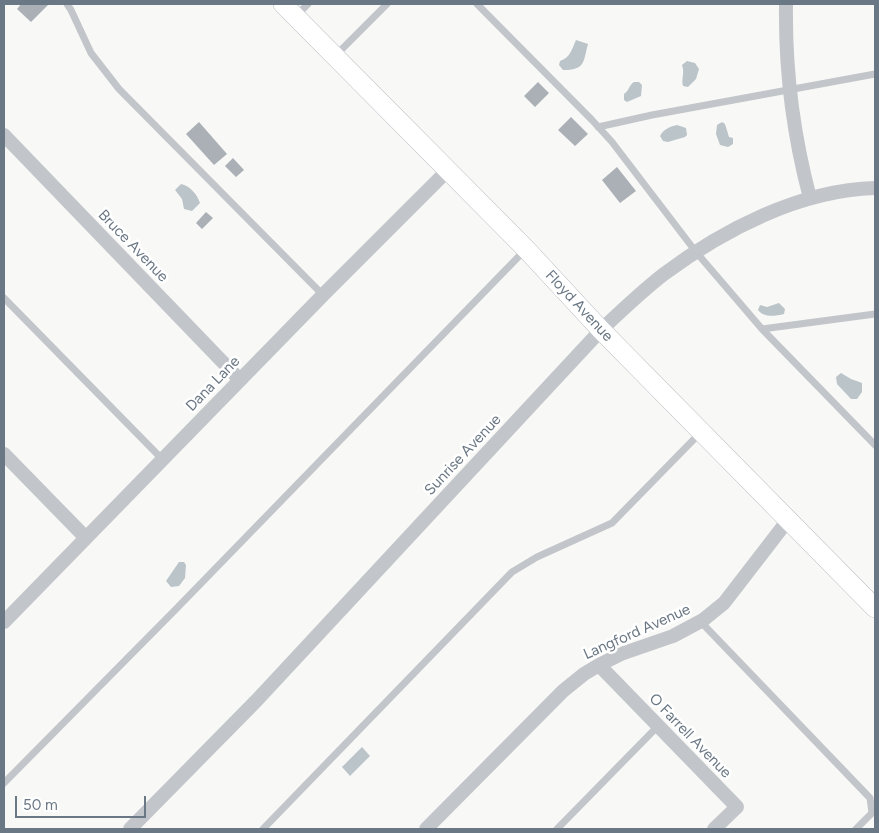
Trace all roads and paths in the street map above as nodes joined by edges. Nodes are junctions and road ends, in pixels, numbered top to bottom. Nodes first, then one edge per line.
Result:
1 (67, 4) edge
2 (387, 4) edge
3 (477, 4) edge
4 (786, 4) edge
5 (296, 8) edge
6 (335, 56) junction
7 (875, 74) edge
8 (789, 90) junction
9 (598, 127) junction
10 (4, 135) edge
11 (448, 170) junction
12 (875, 188) edge
13 (810, 198) junction
14 (526, 249) junction
15 (696, 252) junction
16 (323, 295) junction
17 (4, 298) edge
18 (875, 314) edge
19 (762, 329) junction
20 (601, 330) junction
21 (240, 380) junction
22 (702, 432) junction
23 (875, 445) edge
24 (4, 454) edge
25 (163, 460) junction
26 (788, 520) junction
27 (86, 538) junction
28 (875, 608) edge
29 (6, 615) edge
30 (700, 622) junction
31 (599, 665) junction
32 (658, 726) junction
33 (4, 782) edge
34 (130, 829) edge
35 (263, 829) edge
36 (426, 829) edge
37 (557, 829) edge
38 (714, 829) edge
39 (856, 829) edge

1 - 16 lane
2 - 6 lane
3 - 9 lane
4 - 8 street
5 - 6 street, Floyd Avenue
6 - 11 street, Floyd Avenue
7 - 8 lane
8 - 9 lane
8 - 13 street
9 - 15 lane
10 - 21 street, Bruce Avenue
11 - 14 street, Floyd Avenue
11 - 16 street, Dana Lane
12 - 13 street, Sunrise Avenue
13 - 15 street, Sunrise Avenue
14 - 20 street, Floyd Avenue
14 - 33 lane
15 - 19 lane
15 - 20 street, Sunrise Avenue
16 - 21 street, Dana Lane
17 - 25 lane
18 - 19 lane
19 - 23 lane
20 - 22 street, Floyd Avenue
20 - 34 street, Sunrise Avenue
21 - 25 street, Dana Lane
22 - 26 street, Floyd Avenue
22 - 35 lane
24 - 27 street
25 - 27 street, Dana Lane
26 - 28 street, Floyd Avenue
26 - 30 street, Langford Avenue
27 - 29 street, Dana Lane
30 - 31 street, Langford Avenue
30 - 39 lane
31 - 32 street, O Farrell Avenue
31 - 36 street, Langford Avenue
32 - 37 lane
32 - 38 street, O Farrell Avenue

